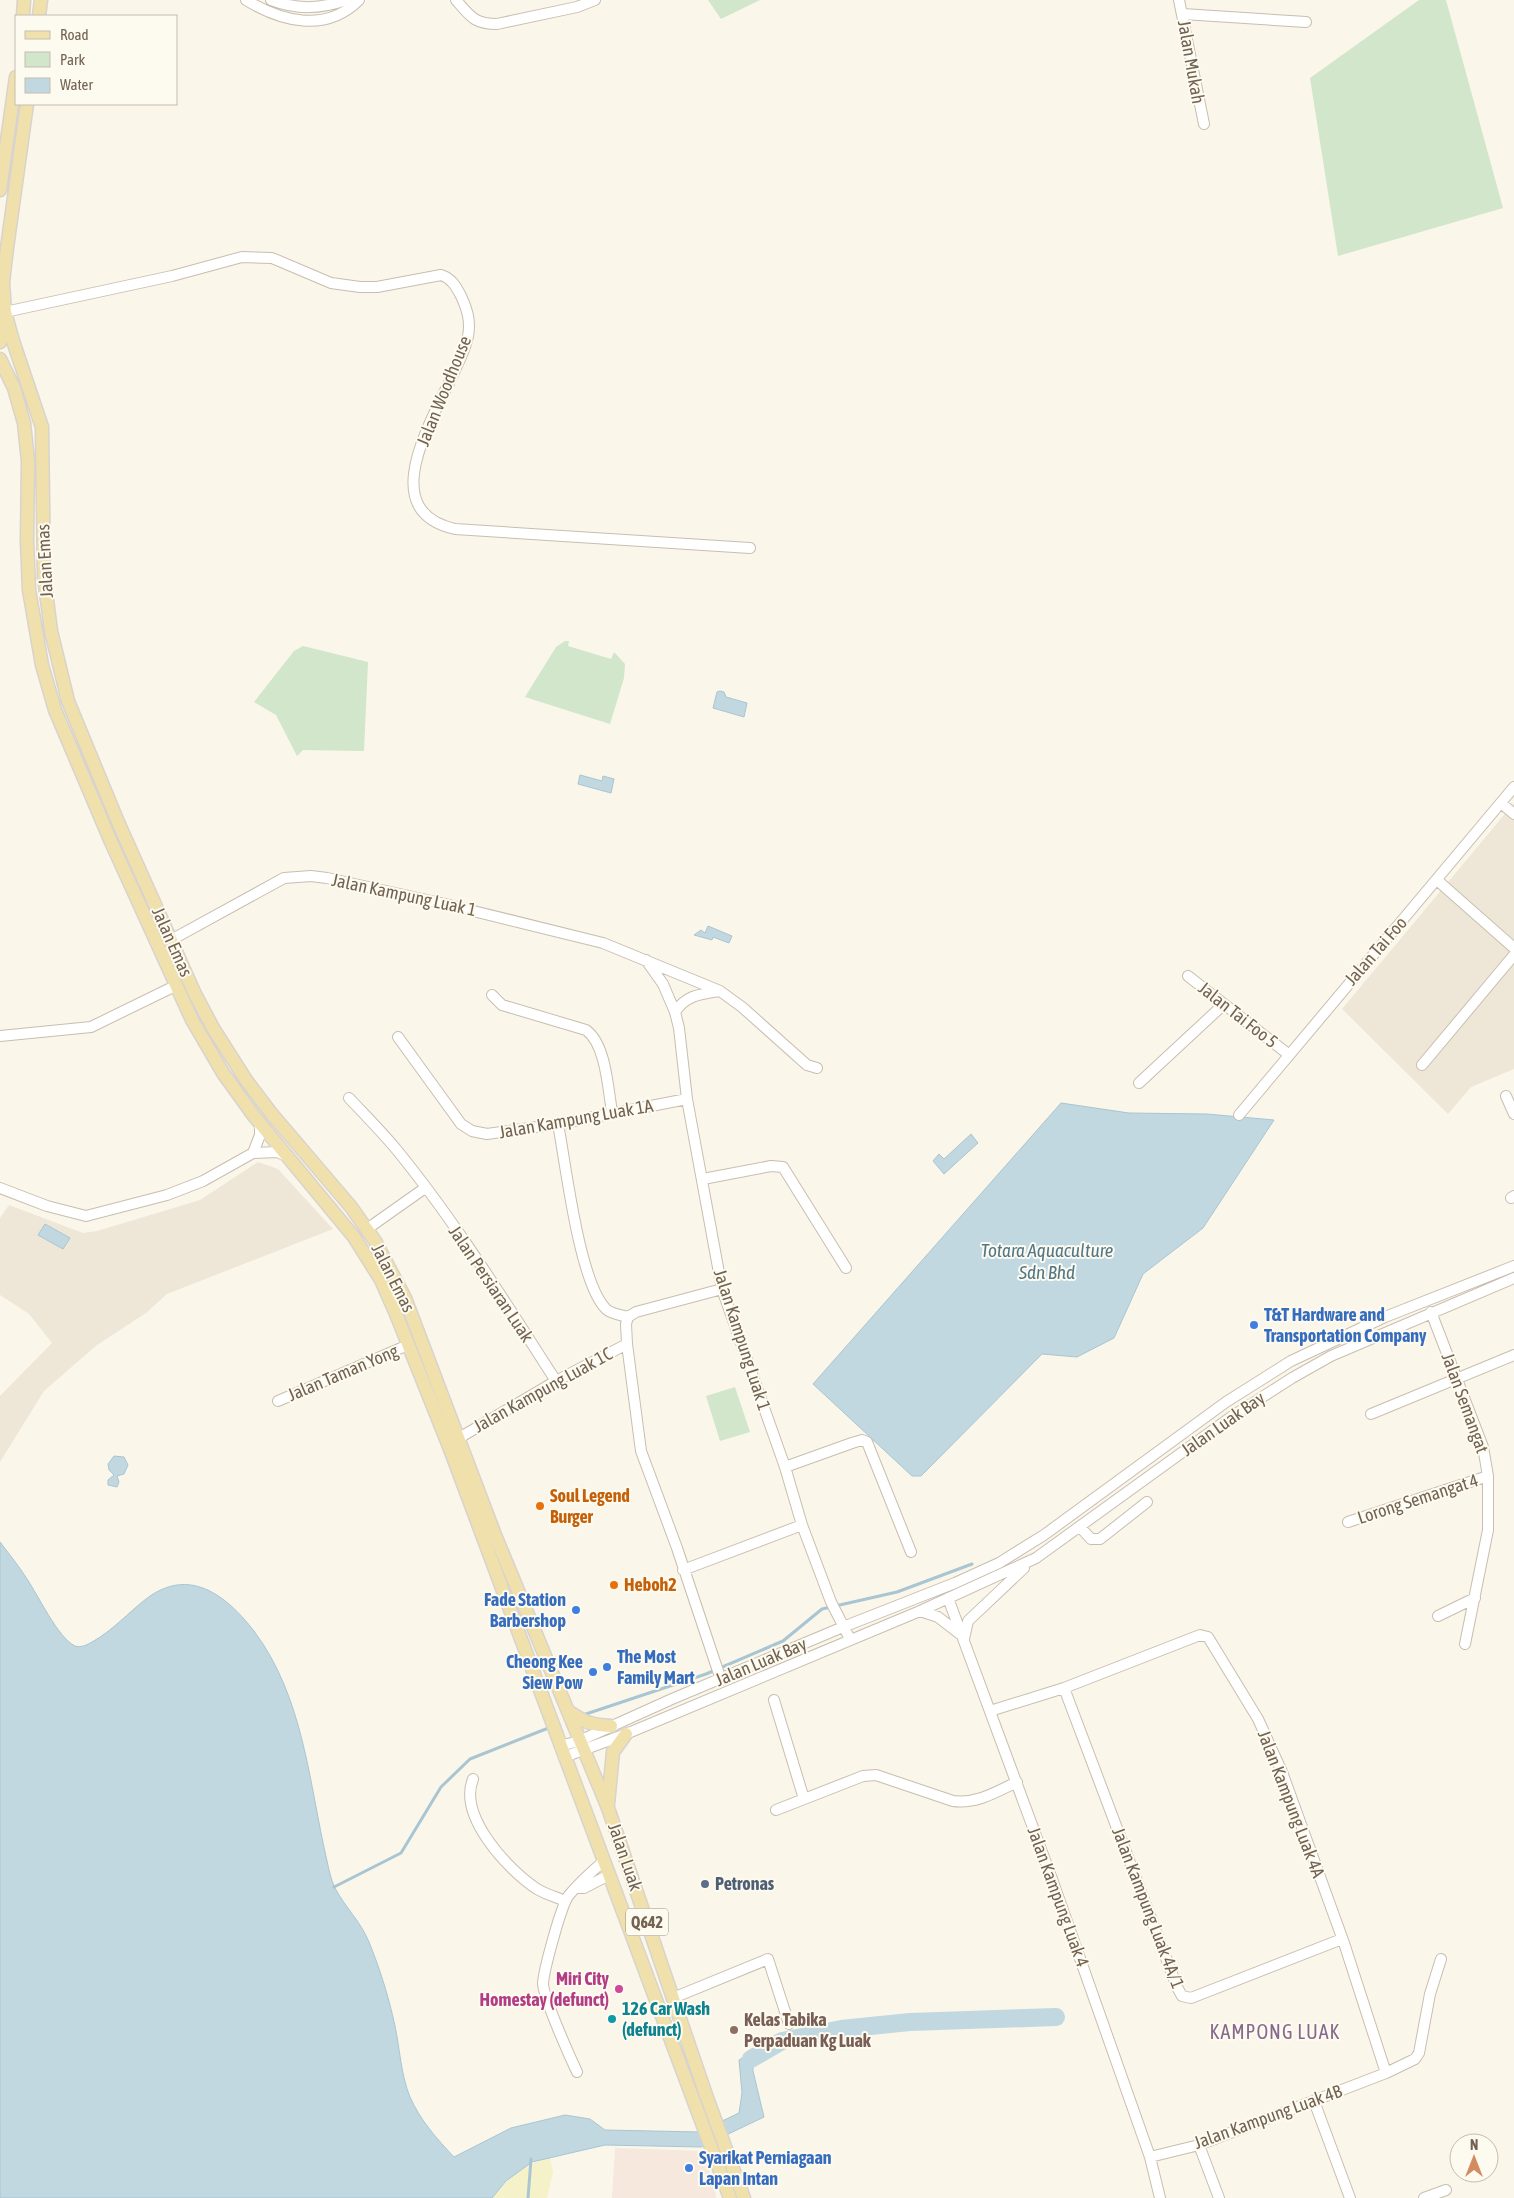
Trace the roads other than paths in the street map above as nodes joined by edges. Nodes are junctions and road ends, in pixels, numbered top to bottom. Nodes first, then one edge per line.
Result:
1 (24, 0) edge
2 (41, 0) edge
3 (246, 0) edge
4 (271, 0) edge
5 (346, 0) edge
6 (359, 0) edge
7 (456, 0) edge
8 (595, 0) edge
9 (1179, 0) edge
10 (1183, 14) junction
11 (23, 15) edge
12 (39, 15) edge
13 (1306, 22) dead end
14 (15, 83) edge
15 (27, 105) edge
16 (1204, 124) dead end
17 (0, 190) edge
18 (5, 312) junction
19 (0, 342) edge
20 (0, 359) edge
21 (3, 371) edge
22 (750, 548) dead end
23 (1514, 787) edge
24 (1501, 803) junction
25 (1514, 814) edge
26 (1436, 880) junction
27 (171, 940) junction
28 (1514, 948) edge
29 (1514, 955) edge
30 (646, 960) junction
31 (1188, 976) dead end
32 (175, 986) junction
33 (720, 991) junction
34 (492, 995) dead end
35 (1222, 1005) junction
36 (675, 1012) junction
37 (0, 1036) edge
38 (398, 1037) dead end
39 (1288, 1054) junction
40 (1422, 1065) dead end
41 (817, 1068) dead end
42 (1140, 1083) dead end
43 (1506, 1096) dead end
44 (350, 1098) dead end
45 (687, 1099) junction
46 (612, 1112) junction
47 (1514, 1114) edge
48 (1239, 1115) dead end
49 (260, 1124) junction
50 (558, 1124) junction
51 (252, 1153) junction
52 (287, 1156) junction
53 (703, 1179) junction
54 (0, 1188) edge
55 (425, 1188) junction
56 (367, 1229) junction
57 (1514, 1266) edge
58 (846, 1268) dead end
59 (1514, 1278) edge
60 (722, 1289) junction
61 (1431, 1312) junction
62 (628, 1317) junction
63 (627, 1344) junction
64 (408, 1345) junction
65 (1514, 1355) edge
66 (1455, 1378) junction
67 (556, 1381) junction
68 (278, 1401) dead end
69 (1370, 1414) dead end
70 (459, 1438) junction
71 (785, 1467) junction
72 (1488, 1476) junction
73 (1147, 1502) dead end
74 (1348, 1522) dead end
75 (802, 1525) junction
76 (1080, 1526) junction
77 (911, 1552) dead end
78 (1036, 1558) junction
79 (683, 1570) junction
80 (956, 1583) junction
81 (934, 1591) junction
82 (948, 1598) junction
83 (1475, 1598) junction
84 (920, 1611) junction
85 (1438, 1616) dead end
86 (843, 1626) junction
87 (962, 1637) junction
88 (850, 1639) junction
89 (1465, 1644) dead end
90 (721, 1680) junction
91 (1064, 1688) junction
92 (774, 1700) dead end
93 (990, 1711) junction
94 (572, 1717) junction
95 (552, 1725) joint
96 (612, 1726) junction
97 (626, 1734) junction
98 (581, 1746) junction
99 (562, 1751) junction
100 (473, 1779) dead end
101 (1017, 1782) junction
102 (804, 1799) junction
103 (608, 1808) junction
104 (776, 1810) dead end
105 (604, 1861) junction
106 (609, 1875) junction
107 (577, 1888) junction
108 (565, 1901) junction
109 (1344, 1945) junction
110 (1441, 1959) dead end
111 (673, 1998) junction
112 (789, 2024) dead end
113 (577, 2072) dead end
114 (1386, 2073) junction
115 (1314, 2101) junction
116 (1199, 2145) junction
117 (1150, 2157) junction
118 (1446, 2190) dead end
119 (730, 2198) edge
120 (744, 2198) edge
121 (1160, 2198) edge
122 (1219, 2198) edge
123 (1350, 2198) edge
124 (1424, 2198) edge

1 - 11 main road
2 - 12 main road
3 - 6 street
4 - 5 street
7 - 8 street
9 - 10 street, Jalan Mukah
10 - 13 street
10 - 16 street, Jalan Mukah
14 - 17 main road
15 - 18 main road, Jalan Emas
18 - 19 main road
18 - 22 street, Jalan Woodhouse
18 - 27 main road, Jalan Emas
20 - 21 main road, Jalan Emas
21 - 32 main road, Jalan Emas
23 - 24 street, Jalan Tai Foo
24 - 25 street
24 - 26 street, Jalan Tai Foo
26 - 28 street
26 - 39 street, Jalan Tai Foo
27 - 30 street, Jalan Kampung Luak 1
27 - 56 main road, Jalan Emas
29 - 40 street
30 - 33 street, Jalan Kampung Luak 1
30 - 36 street, Jalan Kampung Luak 1
31 - 35 street, Jalan Tai Foo 5
32 - 37 street
32 - 49 main road, Jalan Emas
33 - 36 street
33 - 41 street, Jalan Kampung Luak 1
34 - 46 street
35 - 39 street, Jalan Tai Foo 5
35 - 42 street
36 - 45 street, Jalan Kampung Luak 1
38 - 50 street, Jalan Kampung Luak 1A
39 - 48 street, Jalan Tai Foo
43 - 47 street
44 - 55 street, Jalan Persiaran Luak
45 - 46 street, Jalan Kampung Luak 1A
45 - 53 street, Jalan Kampung Luak 1
46 - 50 street, Jalan Kampung Luak 1A
49 - 51 street
49 - 52 main road, Jalan Emas
50 - 62 street
51 - 52 street
51 - 54 street
52 - 64 main road, Jalan Emas
53 - 58 street
53 - 60 street, Jalan Kampung Luak 1
55 - 56 street
55 - 67 street, Jalan Persiaran Luak
56 - 70 main road, Jalan Emas
57 - 80 street, Jalan Luak Bay
59 - 61 street, Jalan Luak Bay
60 - 62 street
60 - 71 street, Jalan Kampung Luak 1
61 - 66 street, Jalan Semangat
61 - 76 street, Jalan Luak Bay
62 - 63 street
63 - 67 street, Jalan Kampung Luak 1C
63 - 79 street
64 - 68 street, Jalan Taman Yong
64 - 95 main road, Jalan Emas
65 - 66 street
66 - 69 street
66 - 72 street, Jalan Semangat
67 - 70 street, Jalan Kampung Luak 1C
70 - 94 main road, Jalan Emas
71 - 75 street, Jalan Kampung Luak 1
71 - 77 street
72 - 74 street, Lorong Semangat 4
72 - 83 street, Jalan Semangat
73 - 76 street
75 - 79 street
75 - 86 street, Jalan Kampung Luak 1
76 - 78 street, Jalan Luak Bay
78 - 82 street, Jalan Luak Bay
78 - 87 street
79 - 90 street
80 - 81 street, Jalan Luak Bay
80 - 82 street
81 - 82 street
81 - 86 street, Jalan Luak Bay
82 - 84 street, Jalan Luak Bay
82 - 87 street, Jalan Kampung Luak 4
83 - 85 street
83 - 89 street, Jalan Semangat
84 - 87 street
84 - 88 street, Jalan Luak Bay
86 - 88 street, Jalan Kampung Luak 1
86 - 90 street, Jalan Luak Bay
87 - 93 street, Jalan Kampung Luak 4
88 - 97 street, Jalan Luak Bay
90 - 96 street, Jalan Luak Bay
91 - 93 street, Jalan Kampung Luak 4A
91 - 109 street, Jalan Kampung Luak 4A
91 - 109 street, Jalan Kampung Luak 4A/1
92 - 102 street
93 - 101 street, Jalan Kampung Luak 4
94 - 96 main road
94 - 98 main road, Jalan Luak
95 - 99 main road, Jalan Luak
96 - 98 street, Jalan Luak Bay
97 - 98 street, Jalan Luak Bay
97 - 103 main road
98 - 99 street, Jalan Luak Bay
98 - 103 main road, Jalan Luak / Q642
99 - 105 main road, Jalan Luak / Q642
100 - 108 street
101 - 102 street
101 - 117 street, Jalan Kampung Luak 4
102 - 104 street
103 - 111 main road, Jalan Luak / Q642
105 - 106 main road, Jalan Luak / Q642
105 - 107 street
106 - 107 street
106 - 119 main road, Jalan Luak / Q642
107 - 108 street
108 - 113 street
109 - 114 street, Jalan Kampung Luak 4A
110 - 114 street, Jalan Kampung Luak 4B
111 - 112 street
111 - 120 main road, Jalan Luak / Q642
114 - 115 street, Jalan Kampung Luak 4B
115 - 116 street, Jalan Kampung Luak 4B
115 - 123 street
116 - 117 street, Jalan Kampung Luak 4B
116 - 122 street
117 - 121 street, Jalan Kampung Luak 4
118 - 124 street

